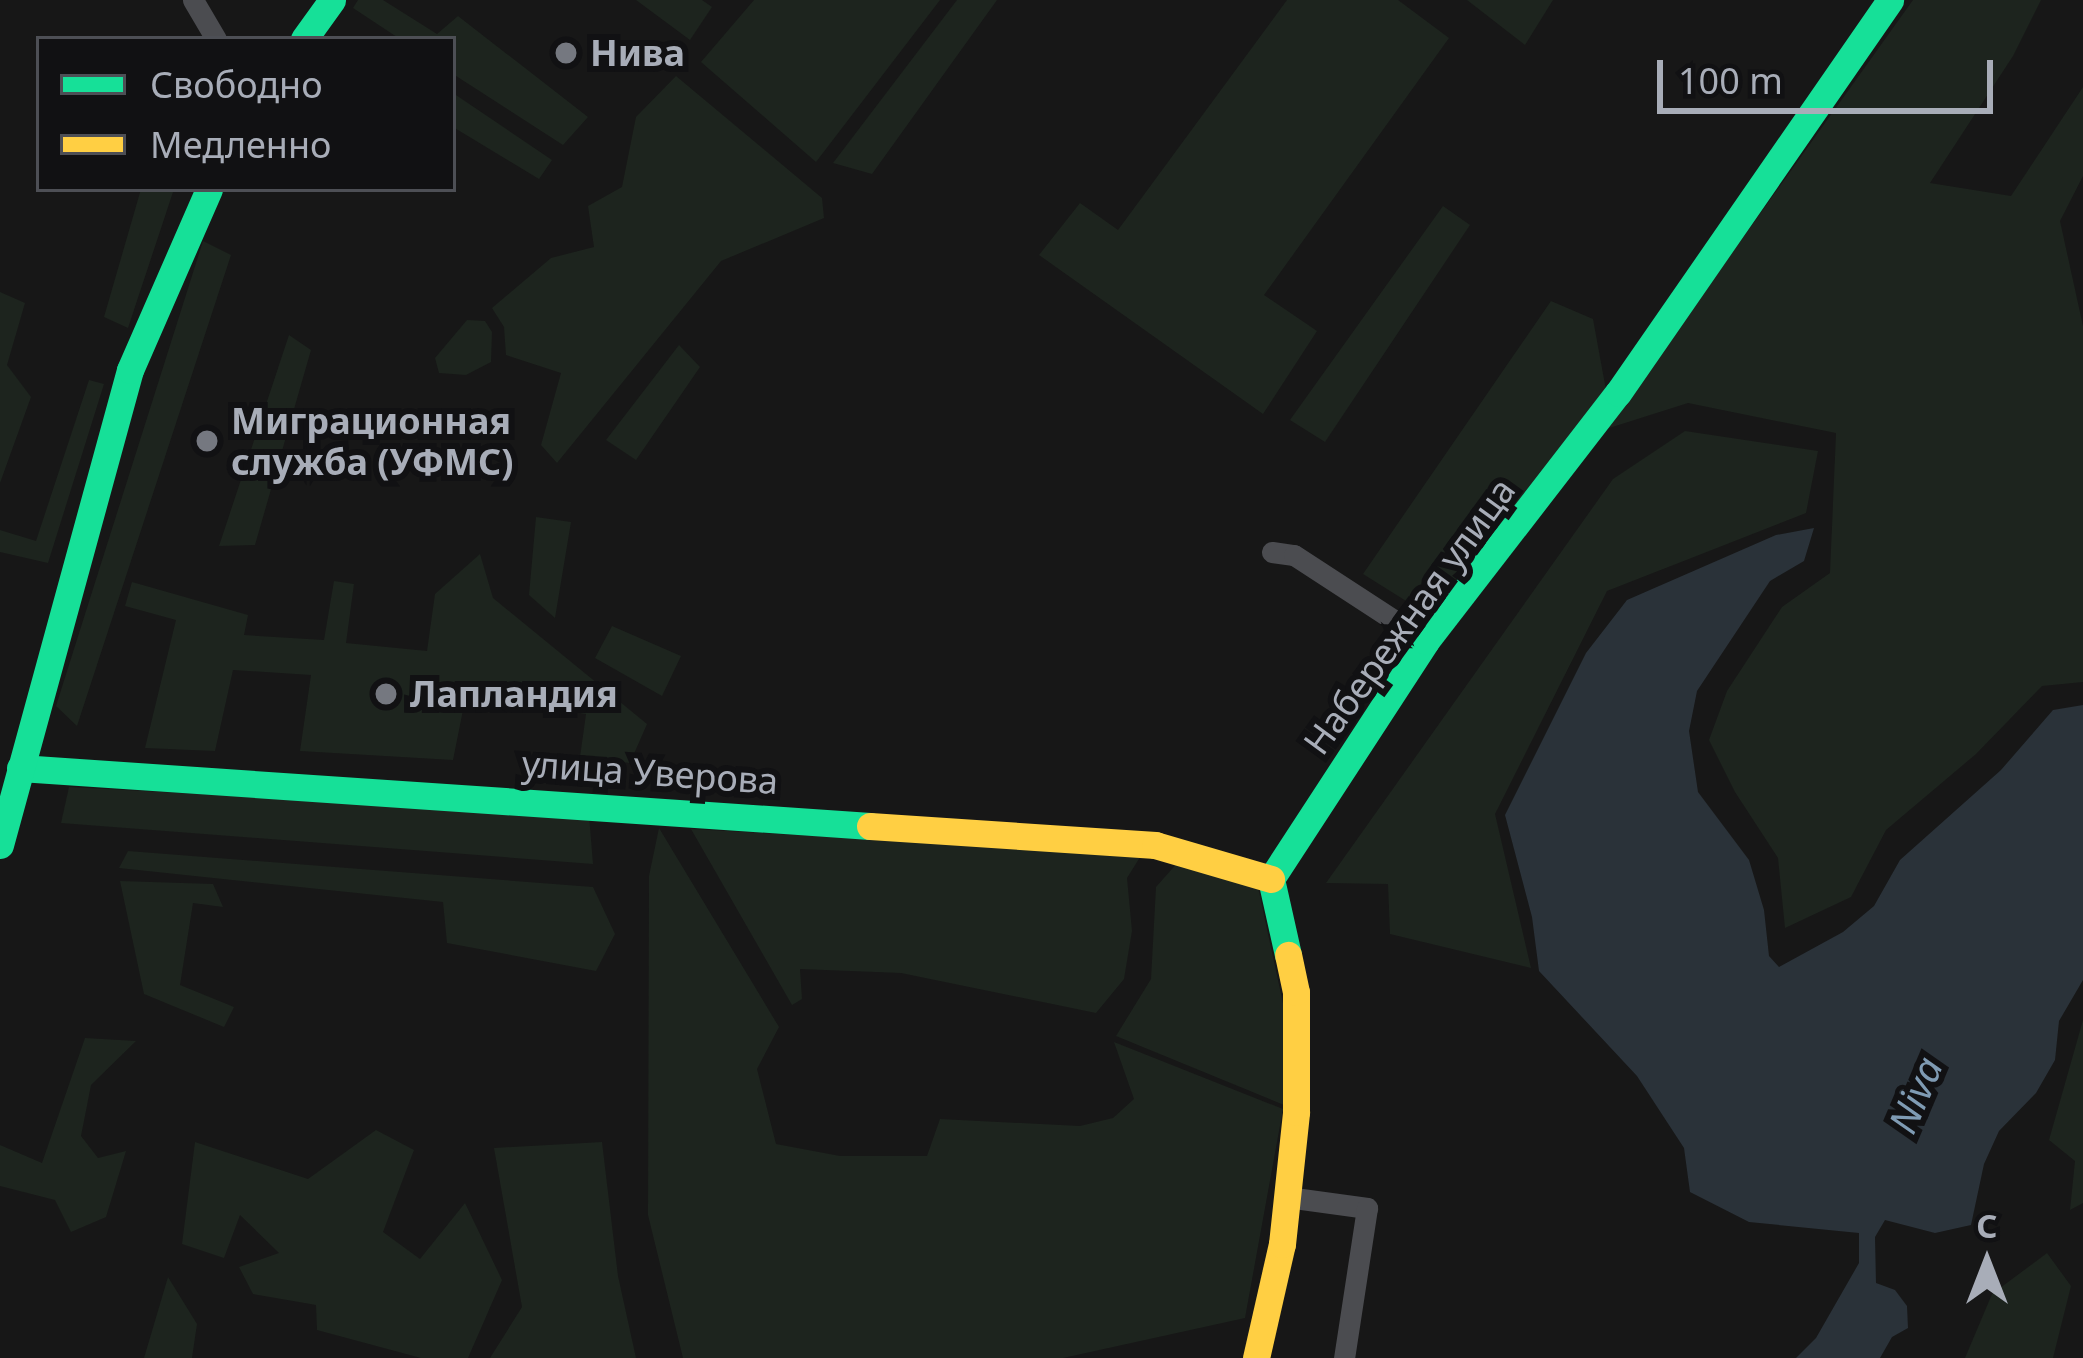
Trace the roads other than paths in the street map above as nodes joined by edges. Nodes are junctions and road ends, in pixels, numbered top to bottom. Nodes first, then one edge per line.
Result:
1 (193, 0) edge
2 (332, 0) edge
3 (1889, 0) edge
4 (214, 36) edge
5 (306, 36) edge
6 (208, 192) edge
7 (1272, 552) dead end
8 (1426, 641) junction
9 (20, 768) junction
10 (0, 845) edge
11 (1270, 879) junction
12 (1287, 1196) junction
13 (1256, 1358) edge
14 (1344, 1358) edge

1 - 4 street
2 - 5 street
3 - 8 street, Набережная улица
6 - 9 street
7 - 8 street
8 - 11 street, Набережная улица
9 - 10 street
9 - 11 street, улица Уверова
11 - 12 street
12 - 13 street
12 - 14 street

